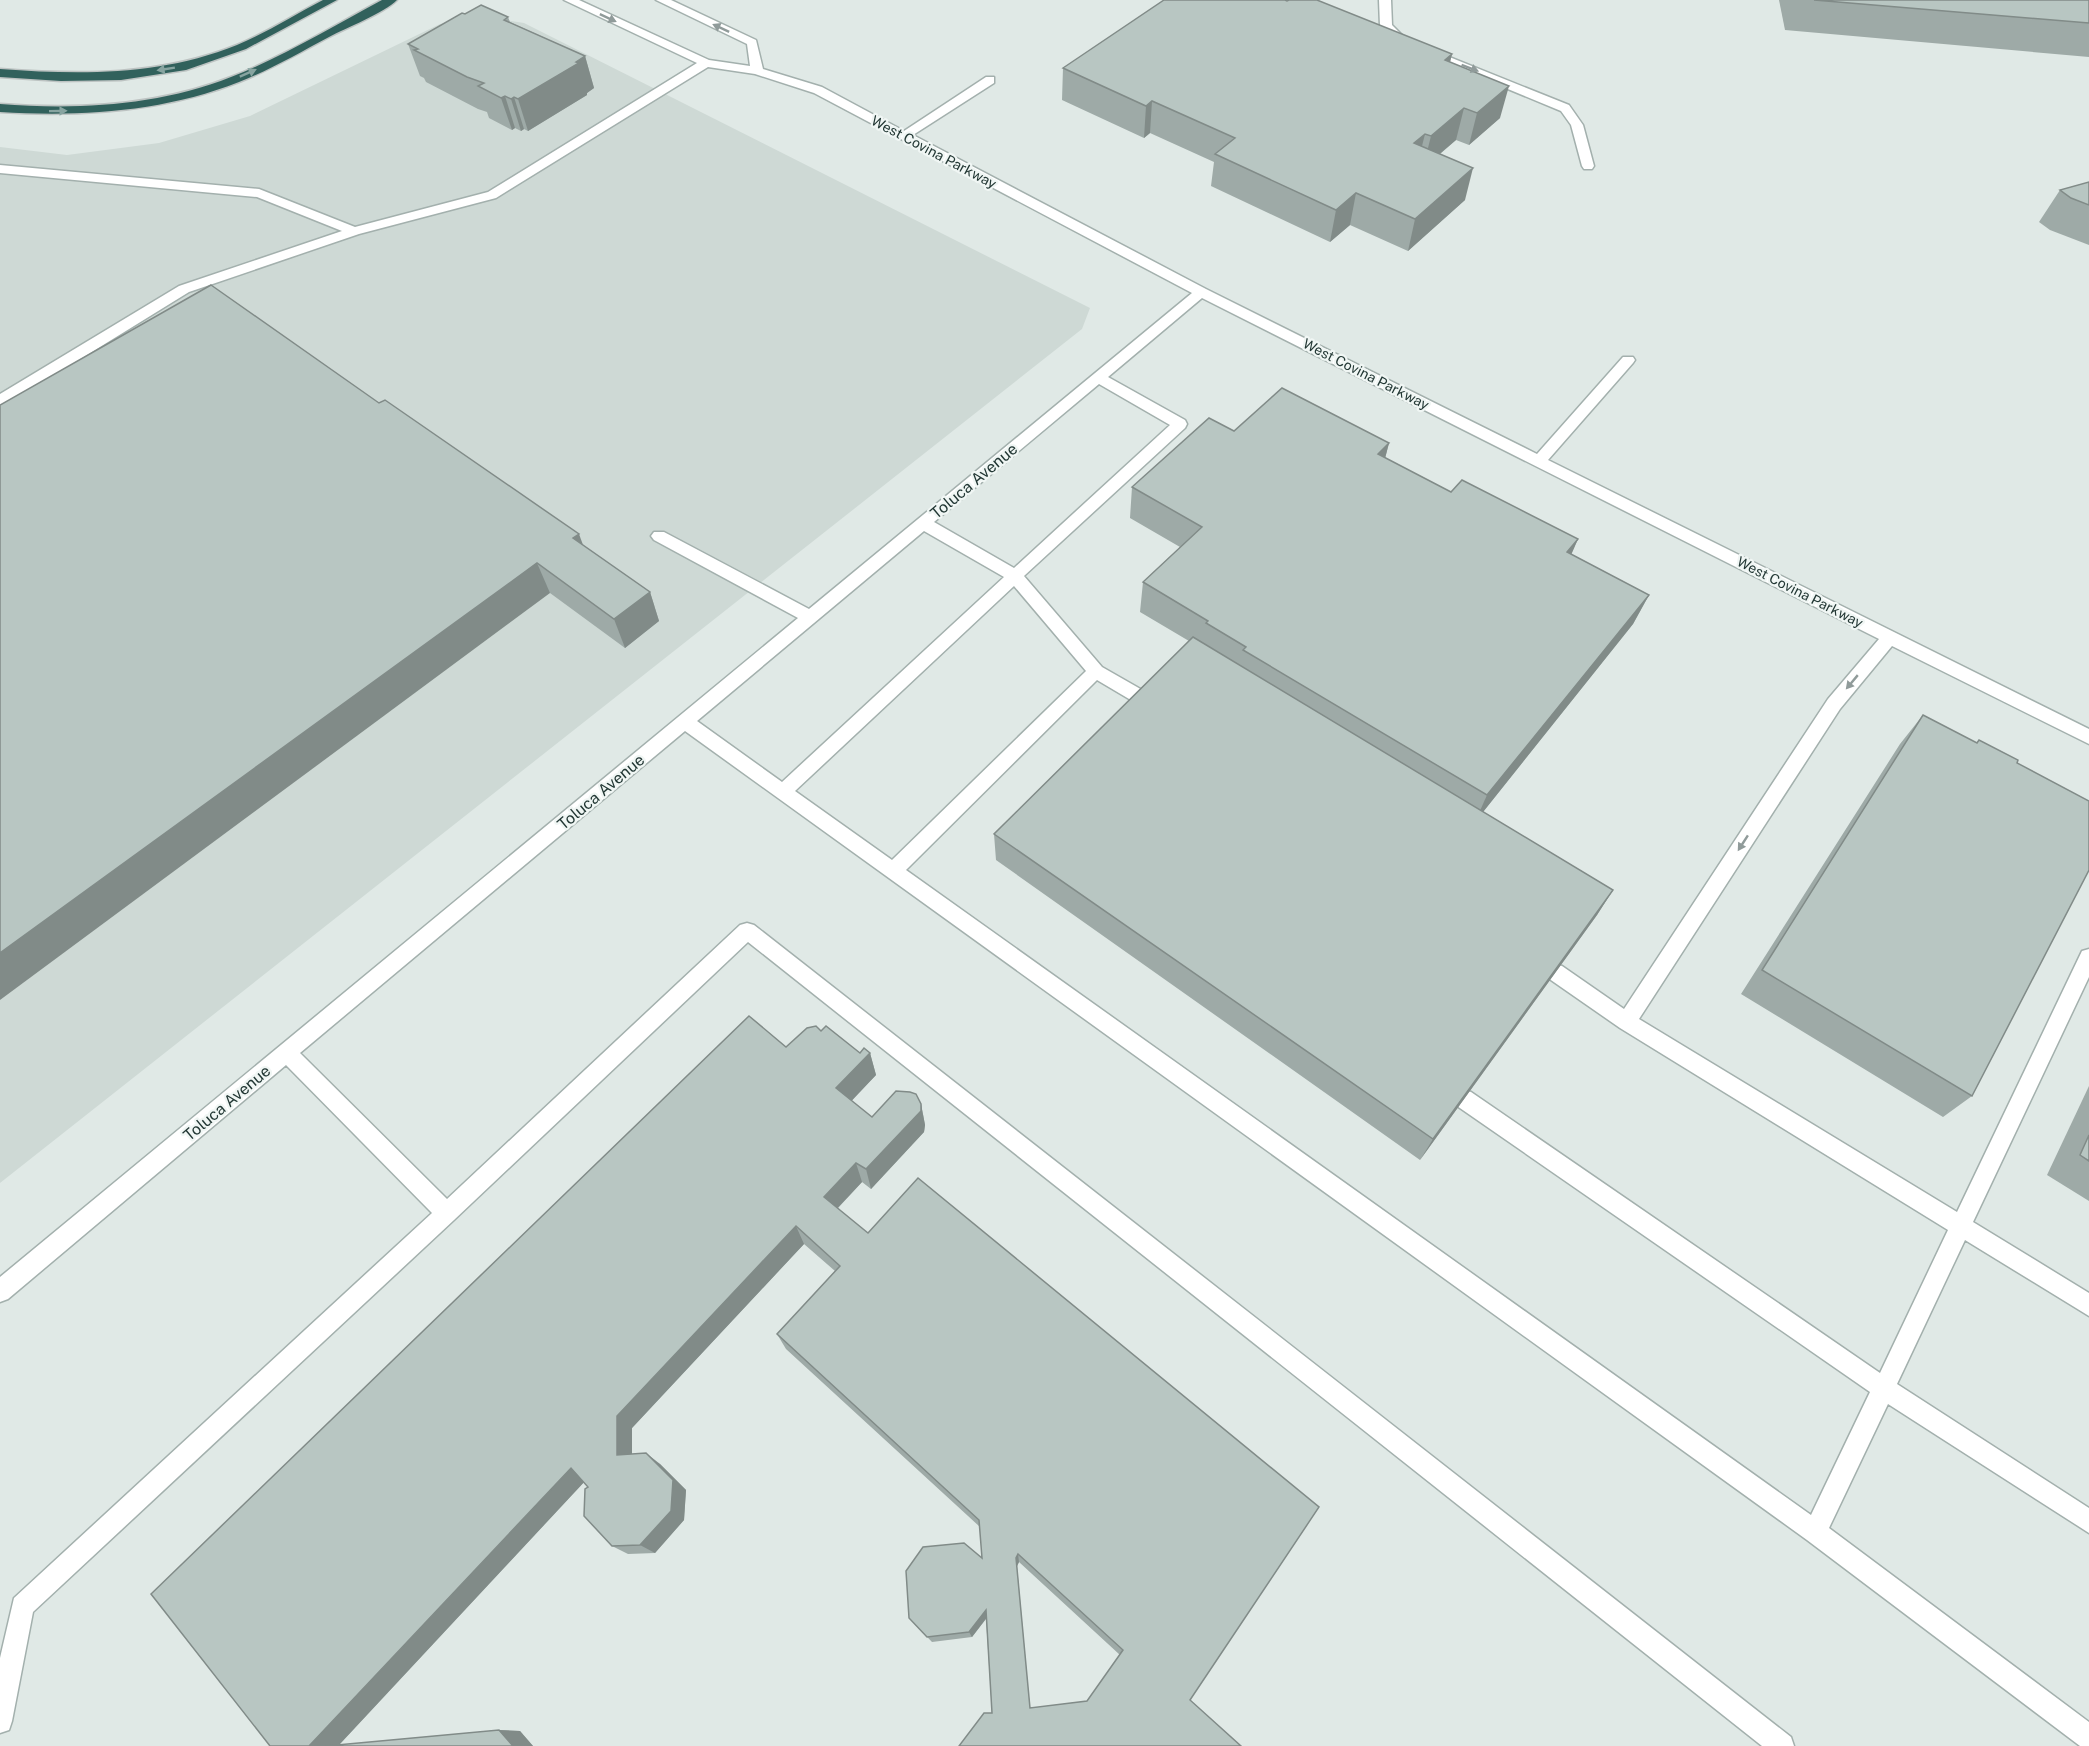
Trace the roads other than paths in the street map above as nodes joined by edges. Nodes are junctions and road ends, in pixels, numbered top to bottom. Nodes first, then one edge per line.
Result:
1 (331, 0) edge
2 (391, 0) edge
3 (570, 0) edge
4 (662, 0) edge
5 (1385, 0) edge
6 (706, 63) junction
7 (757, 71) junction
8 (0, 73) edge
9 (990, 80) dead end
10 (0, 108) edge
11 (904, 136) junction
12 (1588, 166) dead end
13 (0, 169) edge
14 (354, 231) junction
15 (1201, 292) junction
16 (1628, 360) dead end
17 (1098, 377) junction
18 (0, 400) edge
19 (1539, 461) junction
20 (923, 523) junction
21 (659, 536) dead end
22 (1015, 576) junction
23 (811, 617) junction
24 (1890, 637) junction
25 (1096, 671) junction
26 (1152, 704) edge
27 (685, 722) junction
28 (2089, 736) edge
29 (783, 792) junction
30 (893, 871) junction
31 (2089, 957) edge
32 (1556, 972) edge
33 (1627, 1022) junction
34 (287, 1053) junction
35 (1464, 1099) edge
36 (447, 1213) junction
37 (1960, 1227) junction
38 (0, 1291) edge
39 (2089, 1305) edge
40 (1883, 1388) junction
41 (2089, 1521) edge
42 (1815, 1532) junction
43 (0, 1721) edge
44 (2089, 1737) edge
45 (1782, 1746) edge

1 -> 8 highway
10 -> 2 highway
3 -> 6 street, West Covina Parkway
7 -> 4 street
5 -> 12 street
6 - 7 street, West Covina Parkway
6 - 14 street
7 - 11 street, West Covina Parkway
9 - 11 street
11 - 15 street, West Covina Parkway
13 - 14 street
14 - 18 street
15 - 17 street, Toluca Avenue
15 - 19 street, West Covina Parkway
16 - 19 street
17 - 20 street, Toluca Avenue
17 - 22 street
19 - 24 street, West Covina Parkway
20 - 22 street
20 - 23 street, Toluca Avenue
21 - 23 street
22 - 25 street
22 - 29 street
23 - 27 street, Toluca Avenue
24 - 28 street, West Covina Parkway
24 -> 33 street
25 - 26 street
25 - 30 street
27 - 29 street
27 - 34 street, Toluca Avenue
29 - 30 street
30 - 42 street
31 - 37 street
32 - 33 street
33 - 37 street
34 - 36 street
34 - 38 street, Toluca Avenue
35 - 40 street
36 - 43 street
36 - 45 street
37 - 39 street
37 - 40 street
40 - 41 street
40 - 42 street
42 - 44 street

